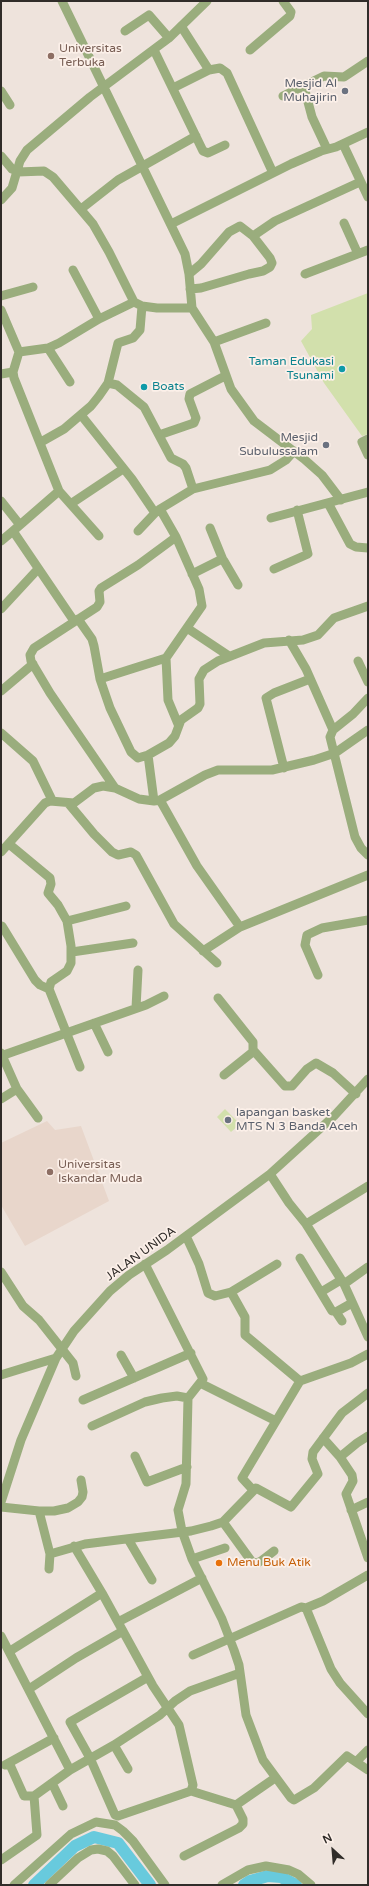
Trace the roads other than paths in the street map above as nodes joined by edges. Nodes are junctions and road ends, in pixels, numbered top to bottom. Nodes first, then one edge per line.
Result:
1 (62, 1) edge
2 (207, 1) edge
3 (284, 1) edge
4 (182, 26) junction
5 (125, 31) dead end
6 (169, 38) junction
7 (154, 50) junction
8 (250, 50) dead end
9 (368, 61) edge
10 (209, 70) junction
11 (104, 86) junction
12 (304, 87) junction
13 (173, 88) junction
14 (1, 91) edge
15 (283, 96) dead end
16 (10, 105) dead end
17 (368, 132) edge
18 (196, 136) junction
19 (343, 144) junction
20 (225, 145) dead end
21 (327, 149) junction
22 (1, 156) edge
23 (142, 165) junction
24 (18, 172) junction
25 (273, 173) junction
26 (360, 182) junction
27 (368, 197) edge
28 (1, 200) edge
29 (81, 209) junction
30 (344, 223) dead end
31 (171, 224) junction
32 (253, 236) junction
33 (368, 250) edge
34 (358, 254) junction
35 (72, 270) dead end
36 (189, 274) junction
37 (305, 274) dead end
38 (33, 286) dead end
39 (190, 289) junction
40 (1, 296) edge
41 (138, 304) junction
42 (192, 308) junction
43 (1, 310) edge
44 (99, 319) junction
45 (266, 323) dead end
46 (214, 342) junction
47 (48, 348) junction
48 (19, 352) junction
49 (13, 372) junction
50 (1, 374) edge
51 (226, 376) junction
52 (70, 382) dead end
53 (108, 383) junction
54 (81, 415) junction
55 (159, 435) junction
56 (368, 439) edge
57 (41, 442) junction
58 (294, 451) junction
59 (368, 455) edge
60 (123, 469) junction
61 (193, 488) junction
62 (59, 491) junction
63 (368, 492) edge
64 (341, 500) junction
65 (1, 501) edge
66 (72, 503) junction
67 (328, 503) junction
68 (297, 510) junction
69 (157, 511) junction
70 (271, 518) dead end
71 (17, 528) junction
72 (210, 528) dead end
73 (138, 531) dead end
74 (99, 536) dead end
75 (176, 537) junction
76 (1, 541) edge
77 (368, 548) edge
78 (223, 560) junction
79 (38, 569) junction
80 (274, 569) dead end
81 (192, 574) junction
82 (238, 585) dead end
83 (368, 606) edge
84 (1, 609) edge
85 (76, 620) junction
86 (187, 628) junction
87 (289, 640) junction
88 (229, 656) junction
89 (166, 658) junction
90 (358, 661) dead end
91 (33, 664) junction
92 (100, 679) junction
93 (310, 679) junction
94 (368, 682) edge
95 (1, 691) edge
96 (368, 698) edge
97 (178, 724) junction
98 (333, 730) junction
99 (368, 730) edge
100 (1, 733) edge
101 (335, 752) junction
102 (148, 755) junction
103 (284, 768) junction
104 (115, 788) junction
105 (52, 800) junction
106 (157, 801) junction
107 (69, 804) junction
108 (9, 844) junction
109 (1, 852) edge
110 (368, 855) edge
111 (368, 875) edge
112 (126, 906) dead end
113 (368, 920) edge
114 (67, 921) junction
115 (2, 926) edge
116 (240, 927) junction
117 (133, 943) dead end
118 (203, 951) junction
119 (72, 952) junction
120 (217, 963) dead end
121 (138, 970) dead end
122 (318, 975) dead end
123 (48, 988) junction
124 (164, 996) dead end
125 (218, 998) dead end
126 (136, 1008) junction
127 (94, 1023) junction
128 (65, 1033) junction
129 (252, 1051) junction
130 (108, 1052) dead end
131 (2, 1055) edge
132 (80, 1067) dead end
133 (224, 1075) dead end
134 (368, 1079) edge
135 (17, 1089) junction
136 (356, 1094) junction
137 (1, 1098) edge
138 (38, 1118) dead end
139 (270, 1174) junction
140 (368, 1186) edge
141 (306, 1224) junction
142 (186, 1236) junction
143 (300, 1258) dead end
144 (145, 1264) junction
145 (277, 1264) dead end
146 (368, 1268) edge
147 (1, 1272) edge
148 (342, 1282) junction
149 (231, 1292) junction
150 (320, 1292) junction
151 (352, 1303) junction
152 (332, 1311) dead end
153 (342, 1321) dead end
154 (368, 1337) edge
155 (63, 1350) junction
156 (191, 1353) junction
157 (368, 1354) edge
158 (121, 1355) dead end
159 (56, 1358) junction
160 (1, 1375) edge
161 (76, 1376) dead end
162 (134, 1378) junction
163 (300, 1381) junction
164 (200, 1383) junction
165 (368, 1393) edge
166 (188, 1398) junction
167 (83, 1400) dead end
168 (276, 1421) junction
169 (92, 1426) dead end
170 (368, 1436) edge
171 (323, 1438) junction
172 (135, 1456) dead end
173 (340, 1457) junction
174 (187, 1467) junction
175 (81, 1480) dead end
176 (253, 1490) junction
177 (1, 1502) edge
178 (368, 1502) edge
179 (1, 1507) edge
180 (351, 1510) junction
181 (39, 1511) junction
182 (223, 1522) junction
183 (182, 1531) junction
184 (128, 1540) junction
185 (74, 1546) junction
186 (225, 1548) dead end
187 (274, 1551) dead end
188 (50, 1554) junction
189 (368, 1558) edge
190 (192, 1559) junction
191 (49, 1569) dead end
192 (368, 1575) edge
193 (202, 1578) junction
194 (152, 1580) dead end
195 (102, 1593) junction
196 (306, 1608) junction
197 (118, 1622) junction
198 (123, 1631) junction
199 (1, 1636) edge
200 (229, 1639) junction
201 (10, 1651) junction
202 (193, 1655) dead end
203 (240, 1673) junction
204 (148, 1677) junction
205 (29, 1689) junction
206 (166, 1708) junction
207 (368, 1714) edge
208 (54, 1738) junction
209 (114, 1745) junction
210 (368, 1750) edge
211 (90, 1758) junction
212 (357, 1761) junction
213 (4, 1766) edge
214 (128, 1769) dead end
215 (70, 1770) junction
216 (368, 1770) edge
217 (275, 1778) junction
218 (52, 1783) junction
219 (191, 1791) junction
220 (34, 1796) junction
221 (236, 1805) junction
222 (63, 1806) dead end
223 (118, 1816) junction
224 (115, 1825) junction
225 (184, 1856) dead end
226 (1, 1860) edge
227 (57, 1881) edge
228 (14, 1885) edge
229 (49, 1885) edge
230 (135, 1885) edge
231 (165, 1885) edge
232 (222, 1885) edge
233 (311, 1885) edge

1 - 11 street
2 - 4 street
3 - 8 street
4 - 6 street
4 - 10 street
5 - 6 street
6 - 7 street
7 - 11 street
7 - 13 street
9 - 12 street
10 - 13 street
10 - 25 street
11 - 23 street
11 - 24 street
12 - 15 street
12 - 21 street
13 - 18 street
14 - 16 street
17 - 19 street
18 - 20 street
18 - 23 street
19 - 21 street
19 - 26 street
21 - 25 street
22 - 24 street
23 - 29 street
23 - 31 street
24 - 28 street
24 - 29 street
25 - 31 street
26 - 27 street
26 - 32 street
29 - 41 street
30 - 34 street
31 - 36 street
32 - 36 street
32 - 39 street
33 - 34 street
34 - 37 street
35 - 44 street
36 - 39 street
38 - 40 street
39 - 42 street
41 - 42 street
41 - 44 street
41 - 53 street
42 - 46 street
43 - 48 street
44 - 47 street
45 - 46 street
46 - 51 street
47 - 48 street
47 - 52 street
48 - 49 street
49 - 50 street
49 - 57 street
51 - 55 street
51 - 58 street
53 - 54 street
53 - 55 street
54 - 57 street
54 - 60 street
55 - 61 street
56 - 59 street
57 - 62 street
58 - 61 street
58 - 64 street
60 - 66 street
60 - 69 street
61 - 69 street
62 - 66 street
62 - 71 street
63 - 64 street
64 - 67 street
65 - 71 street
66 - 74 street
67 - 68 street
67 - 77 street
68 - 70 street
68 - 80 street
69 - 73 street
69 - 75 street
71 - 76 street
71 - 79 street
72 - 78 street
75 - 81 street
75 - 85 street
78 - 81 street
78 - 82 street
79 - 84 street
79 - 85 street
81 - 86 street
83 - 87 street
85 - 91 street
85 - 92 street
86 - 88 street
86 - 89 street
87 - 88 street
87 - 93 street
88 - 97 street
89 - 92 street
89 - 97 street
90 - 94 street
91 - 95 street
91 - 104 street
92 - 102 street
93 - 98 street
93 - 103 street
96 - 98 street
97 - 102 street
98 - 101 street
99 - 101 street
100 - 105 street
101 - 103 street
101 - 110 street
102 - 106 street
103 - 106 street
104 - 106 street
104 - 107 street
105 - 107 street
105 - 108 street
106 - 116 street
107 - 118 street
108 - 109 street
108 - 114 street
111 - 116 street
112 - 114 street
113 - 122 street
114 - 119 street
115 - 123 street
116 - 118 street
117 - 119 street
118 - 120 street
119 - 123 street
121 - 126 street
123 - 128 street
124 - 126 street
125 - 129 street
126 - 127 street
127 - 128 street
127 - 130 street
128 - 131 street
128 - 132 street
129 - 133 street
129 - 136 street
131 - 135 street
134 - 136 street, JALAN UNIDA
135 - 137 street
135 - 138 street
136 - 139 street, JALAN UNIDA
139 - 141 street
139 - 142 street, JALAN UNIDA
140 - 141 street
141 - 148 street
142 - 144 street, JALAN UNIDA
142 - 149 street
143 - 150 street
144 - 155 street, JALAN UNIDA
144 - 156 street
145 - 149 street
146 - 148 street
147 - 155 street
148 - 150 street
148 - 151 street
149 - 163 street
150 - 152 street
151 - 153 street
151 - 154 street
155 - 159 street, JALAN UNIDA
155 - 161 street
156 - 162 street
156 - 164 street
157 - 163 street
158 - 162 street
159 - 160 street
159 - 177 street, JALAN UNIDA
162 - 167 street
163 - 168 street
164 - 166 street
164 - 168 street
165 - 171 street
166 - 169 street
166 - 174 street
168 - 176 street
170 - 173 street
171 - 173 street
171 - 176 street
172 - 174 street
173 - 180 street
174 - 183 street
175 - 181 street
176 - 182 street
178 - 180 street
179 - 181 street
180 - 189 street
181 - 188 street
182 - 183 street
182 - 187 street
183 - 184 street
183 - 190 street
184 - 185 street
184 - 194 street
185 - 188 street
185 - 195 street
186 - 190 street
188 - 191 street
190 - 193 street
192 - 196 street
193 - 197 street
193 - 200 street
195 - 197 street
195 - 201 street
196 - 200 street
196 - 207 street
197 - 198 street
198 - 204 street
198 - 205 street
199 - 201 street
200 - 202 street
200 - 203 street
201 - 205 street
203 - 206 street
203 - 217 street
204 - 206 street
204 - 211 street
205 - 208 street
206 - 209 street
206 - 219 street
208 - 213 street
208 - 215 street
209 - 211 street
209 - 214 street
210 - 212 street
211 - 215 street
211 - 223 street
212 - 216 street
212 - 217 street
213 - 220 street
215 - 218 street
217 - 221 street
218 - 220 street
218 - 222 street
219 - 221 street
219 - 223 street
220 - 226 street
221 - 225 street
223 - 224 street
224 - 228 street
224 - 231 street
227 - 229 street
227 - 230 street
232 - 233 street

